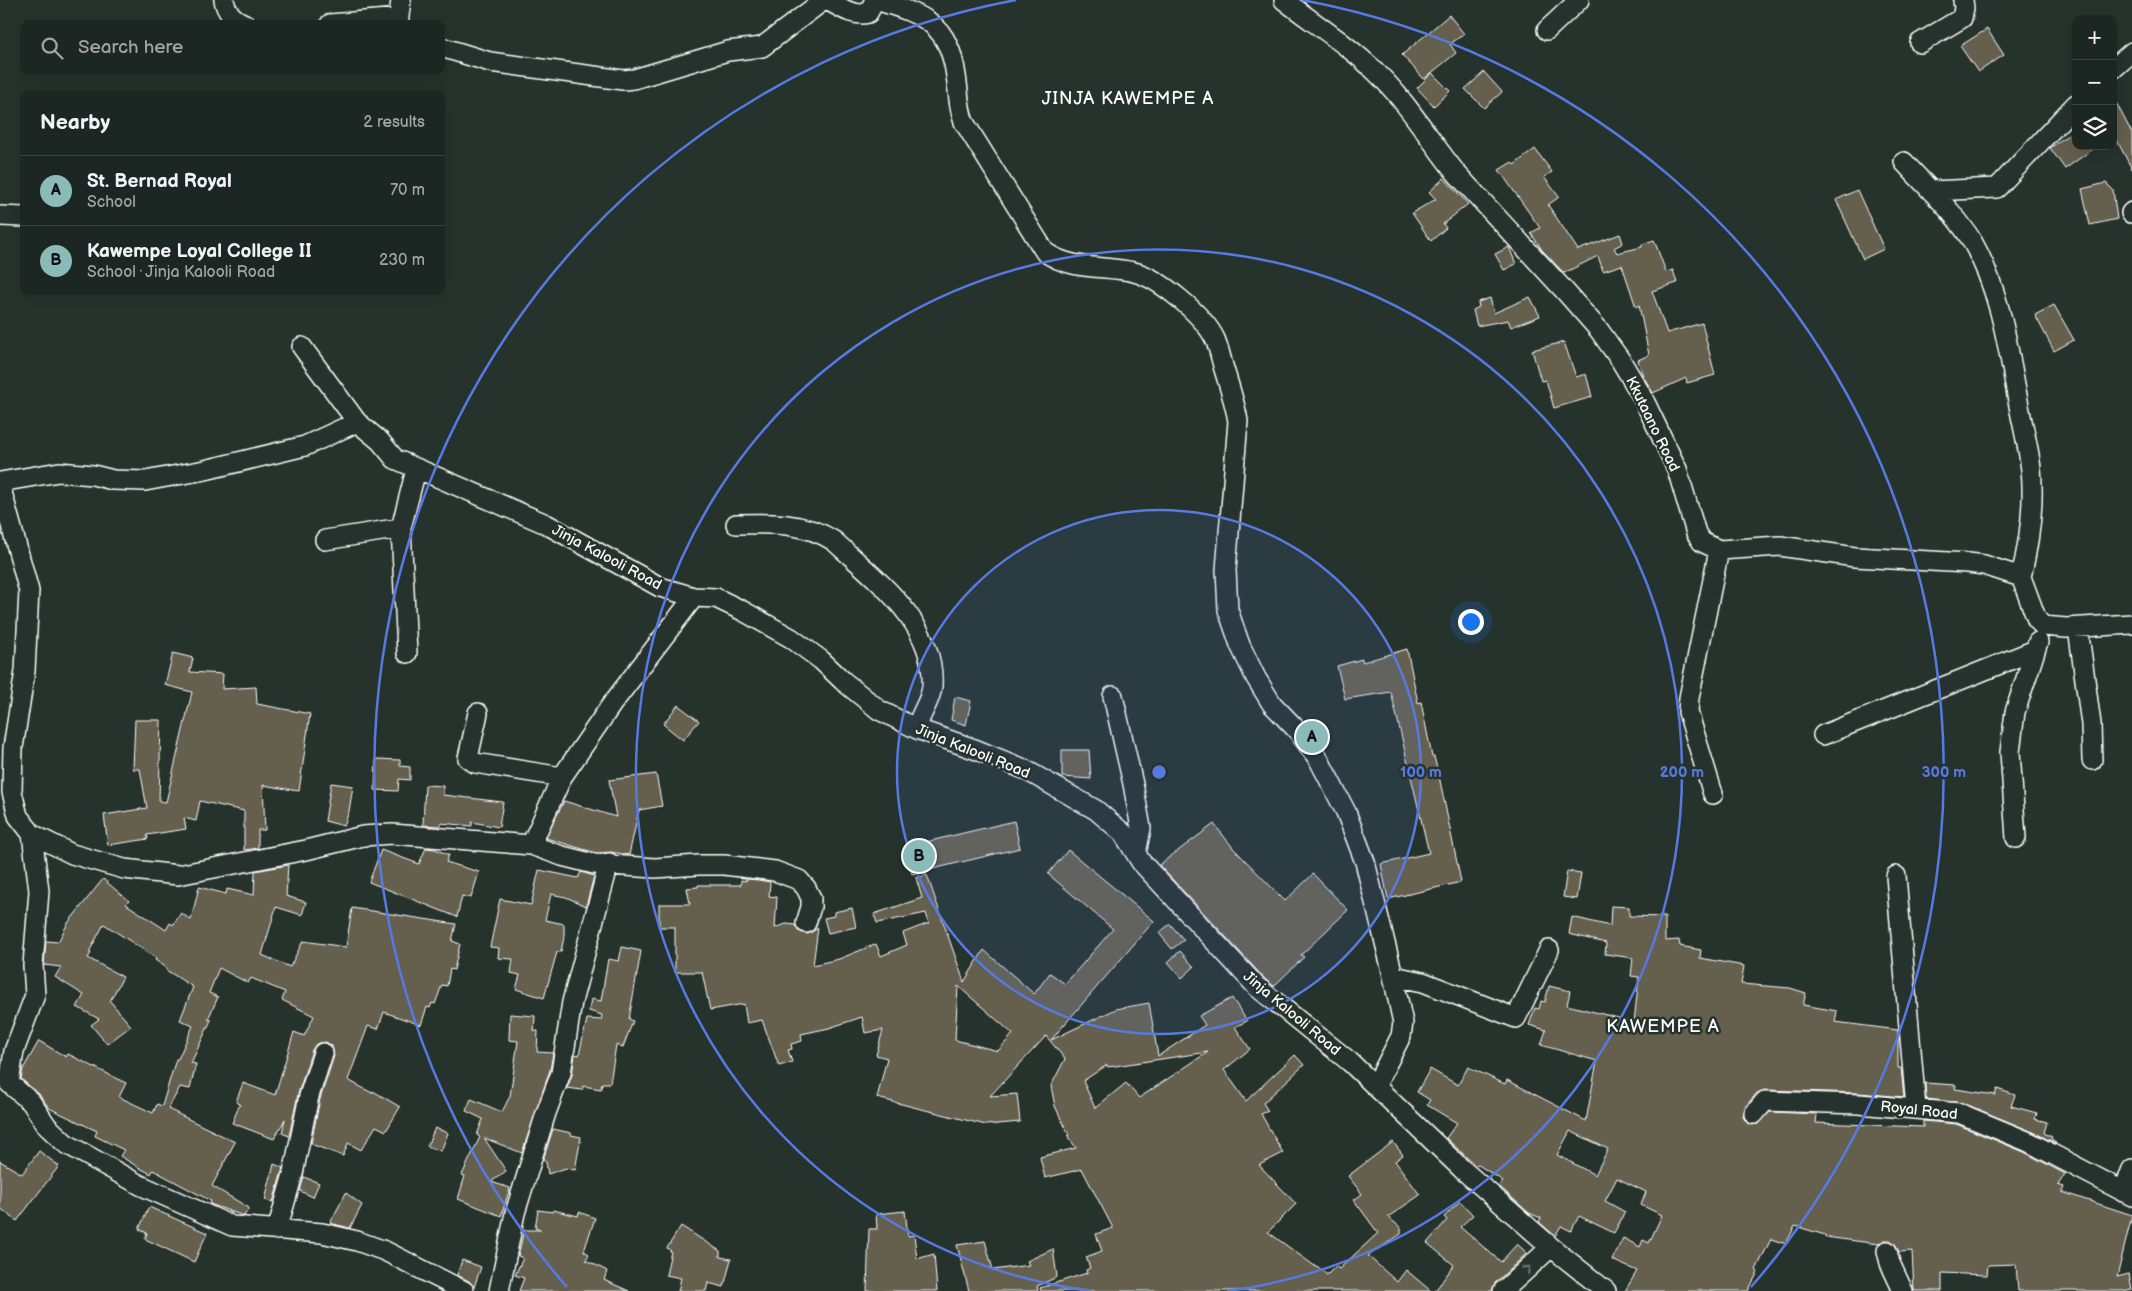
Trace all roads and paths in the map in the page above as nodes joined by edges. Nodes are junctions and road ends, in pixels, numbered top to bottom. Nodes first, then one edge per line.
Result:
1 (224, 0) edge
2 (826, 0) edge
3 (876, 0) edge
4 (1284, 0) edge
5 (1579, 0) edge
6 (1963, 0) edge
7 (399, 14) edge
8 (238, 20) edge
9 (358, 20) edge
10 (1547, 30) dead end
11 (1920, 43) dead end
12 (445, 48) edge
13 (2132, 52) edge
14 (2117, 65) edge
15 (2075, 105) edge
16 (1904, 162) dead end
17 (1931, 191) junction
18 (0, 216) edge
19 (20, 217) edge
20 (302, 347) dead end
21 (357, 422) junction
22 (416, 470) junction
23 (0, 484) edge
24 (736, 524) dead end
25 (401, 528) junction
26 (325, 540) dead end
27 (1718, 550) junction
28 (2021, 577) junction
29 (694, 597) junction
30 (2132, 624) edge
31 (2043, 626) junction
32 (2078, 628) junction
33 (2035, 650) junction
34 (407, 653) dead end
35 (1113, 696) dead end
36 (478, 713) dead end
37 (917, 729) junction
38 (1822, 735) dead end
39 (2092, 760) dead end
40 (562, 778) junction
41 (1713, 794) dead end
42 (32, 834) junction
43 (2016, 838) dead end
44 (531, 845) junction
45 (1136, 854) junction
46 (610, 863) junction
47 (1896, 876) dead end
48 (806, 923) dead end
49 (1550, 950) dead end
50 (1393, 976) junction
51 (323, 1053) dead end
52 (6, 1065) edge
53 (1376, 1085) junction
54 (1916, 1108) junction
55 (1754, 1114) dead end
56 (2132, 1169) edge
57 (2128, 1194) edge
58 (277, 1230) junction
59 (1551, 1247) junction
60 (1887, 1251) dead end
61 (464, 1291) edge
62 (499, 1291) edge
63 (1503, 1291) edge
64 (1606, 1291) edge
65 (1903, 1291) edge

1 - 8 street
2 - 3 street
2 - 12 street
3 - 50 street
4 - 27 street, Kkutaano Road
5 - 10 street
6 - 11 street
7 - 9 street
13 - 14 street
15 - 17 street
16 - 17 street
17 - 28 street
18 - 19 street
20 - 21 street, Jinja Kalooli Road
21 - 22 street, Jinja Kalooli Road
21 - 23 street
22 - 25 street
22 - 29 street, Jinja Kalooli Road
23 - 42 street
24 - 37 street
25 - 26 street
25 - 34 street
27 - 28 street
27 - 41 street
28 - 31 street
29 - 37 street, Jinja Kalooli Road
29 - 40 street
30 - 32 street
31 - 32 street
31 - 33 street
32 - 39 street
33 - 38 street
33 - 43 street
35 - 45 street
36 - 40 street
37 - 45 street, Jinja Kalooli Road
40 - 44 street
42 - 44 street
42 - 52 street
44 - 46 street
45 - 53 street, Jinja Kalooli Road
46 - 48 street
46 - 62 street
47 - 54 street
49 - 50 street
50 - 53 street
51 - 58 street
52 - 58 street
53 - 59 street, Jinja Kalooli Road
54 - 55 street, Royal Road
54 - 57 street, Royal Road
56 - 57 street
58 - 61 street
63 -> 59 street
59 - 64 street, Jinja Kalooli Road
60 - 65 street

